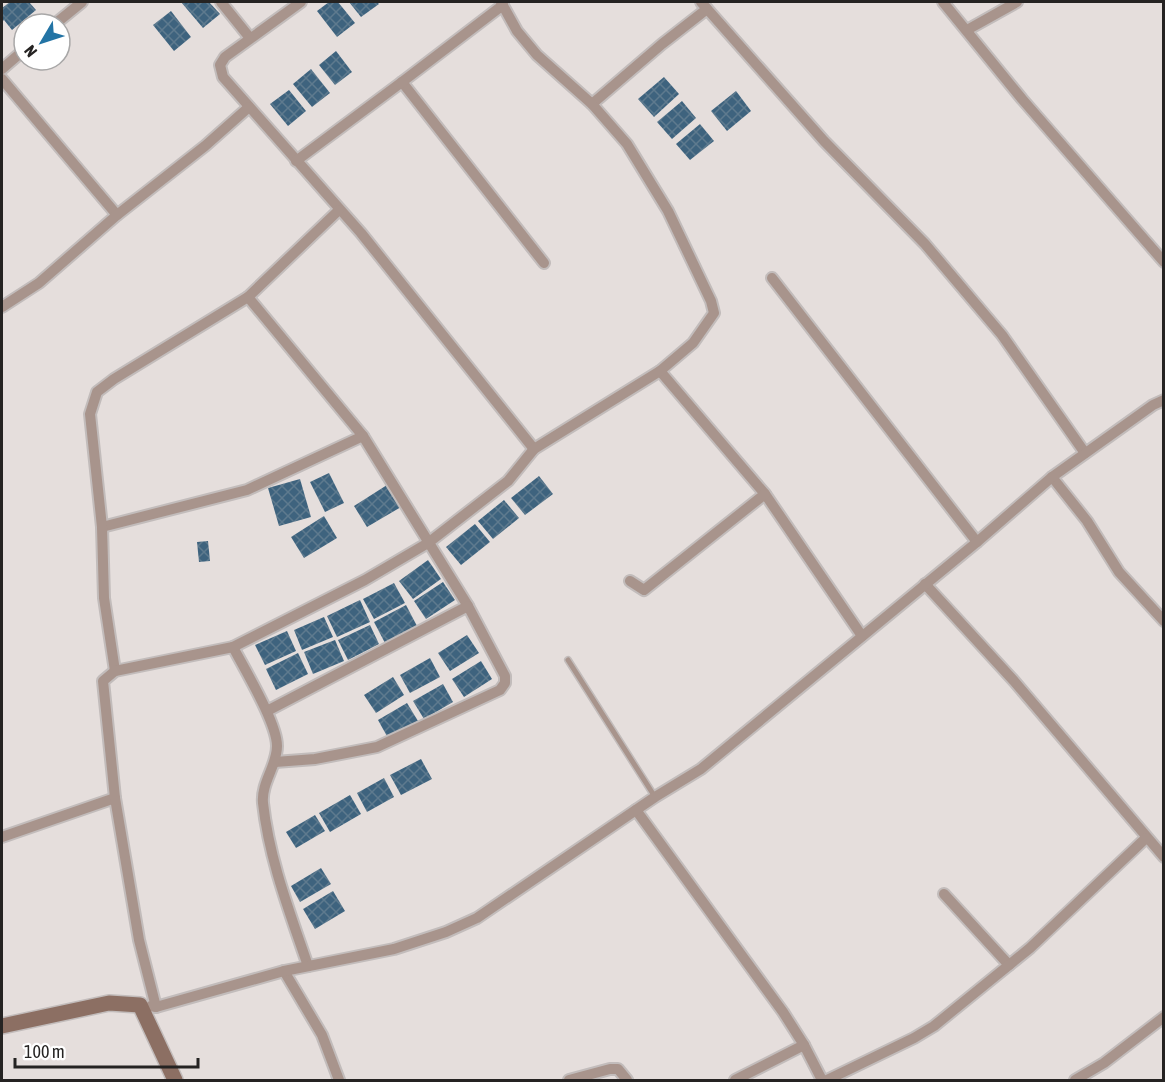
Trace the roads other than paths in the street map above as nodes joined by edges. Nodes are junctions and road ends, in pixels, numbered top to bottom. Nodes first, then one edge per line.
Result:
1 (82, 2) edge
2 (221, 2) edge
3 (301, 2) edge
4 (943, 2) edge
5 (1017, 2) edge
6 (502, 3) edge
7 (704, 5) edge
8 (70, 12) edge
9 (968, 30) junction
10 (250, 38) junction
11 (2, 79) edge
12 (402, 82) junction
13 (592, 104) junction
14 (249, 107) junction
15 (296, 161) junction
16 (339, 210) junction
17 (117, 215) junction
18 (1164, 262) edge
19 (544, 263) dead end
20 (772, 278) dead end
21 (248, 297) junction
22 (2, 307) edge
23 (660, 371) junction
24 (1164, 400) edge
25 (363, 436) junction
26 (534, 449) junction
27 (1085, 453) junction
28 (1052, 477) junction
29 (765, 494) junction
30 (102, 527) junction
31 (977, 542) junction
32 (428, 543) junction
33 (630, 581) dead end
34 (925, 584) junction
35 (468, 606) junction
36 (1164, 621) edge
37 (862, 636) junction
38 (233, 647) junction
39 (568, 660) dead end
40 (114, 671) junction
41 (267, 711) junction
42 (275, 762) junction
43 (655, 796) junction
44 (115, 798) junction
45 (636, 810) junction
46 (2, 837) edge
47 (1146, 838) junction
48 (1164, 857) edge
49 (944, 894) dead end
50 (1010, 965) junction
51 (308, 966) junction
52 (284, 971) junction
53 (140, 1005) junction
54 (156, 1006) junction
55 (1164, 1017) edge
56 (2, 1026) edge
57 (804, 1045) junction
58 (175, 1080) edge
59 (339, 1080) edge
60 (569, 1080) edge
61 (627, 1080) edge
62 (735, 1080) edge
63 (822, 1080) edge
64 (827, 1080) edge
65 (1075, 1080) edge

1 - 8 street
2 - 10 street
3 - 10 street
4 - 9 street
5 - 9 street
6 - 12 street
6 - 13 street
7 - 13 street
7 - 27 street
9 - 18 street
10 - 14 street
11 - 17 street
12 - 15 street
12 - 19 street
13 - 23 street
14 - 15 street
14 - 17 street
15 - 16 street
16 - 21 street
16 - 26 street
17 - 22 street
20 - 31 street
21 - 25 street
21 - 30 street
23 - 26 street
23 - 29 street
24 - 27 street
25 - 30 street
25 - 32 street
26 - 32 street
27 - 28 street
28 - 31 street
28 - 36 street
29 - 33 street
29 - 37 street
30 - 40 street
31 - 34 street
32 - 35 street
32 - 38 street
34 - 37 street
34 - 47 street
35 - 41 street
35 - 42 street
37 - 43 street
38 - 40 street
38 - 41 street
39 - 43 lane
40 - 44 street
41 - 42 street
42 - 51 street
43 - 45 street
44 - 46 street
44 - 54 street
45 - 51 street
45 - 57 street
47 - 48 street
47 - 50 street
49 - 50 street
50 - 64 street
51 - 52 street
52 - 54 street
52 - 59 street
53 - 54 street
53 - 56 street
53 - 58 street
55 - 65 street
57 - 62 street
57 - 63 street
60 - 61 street

